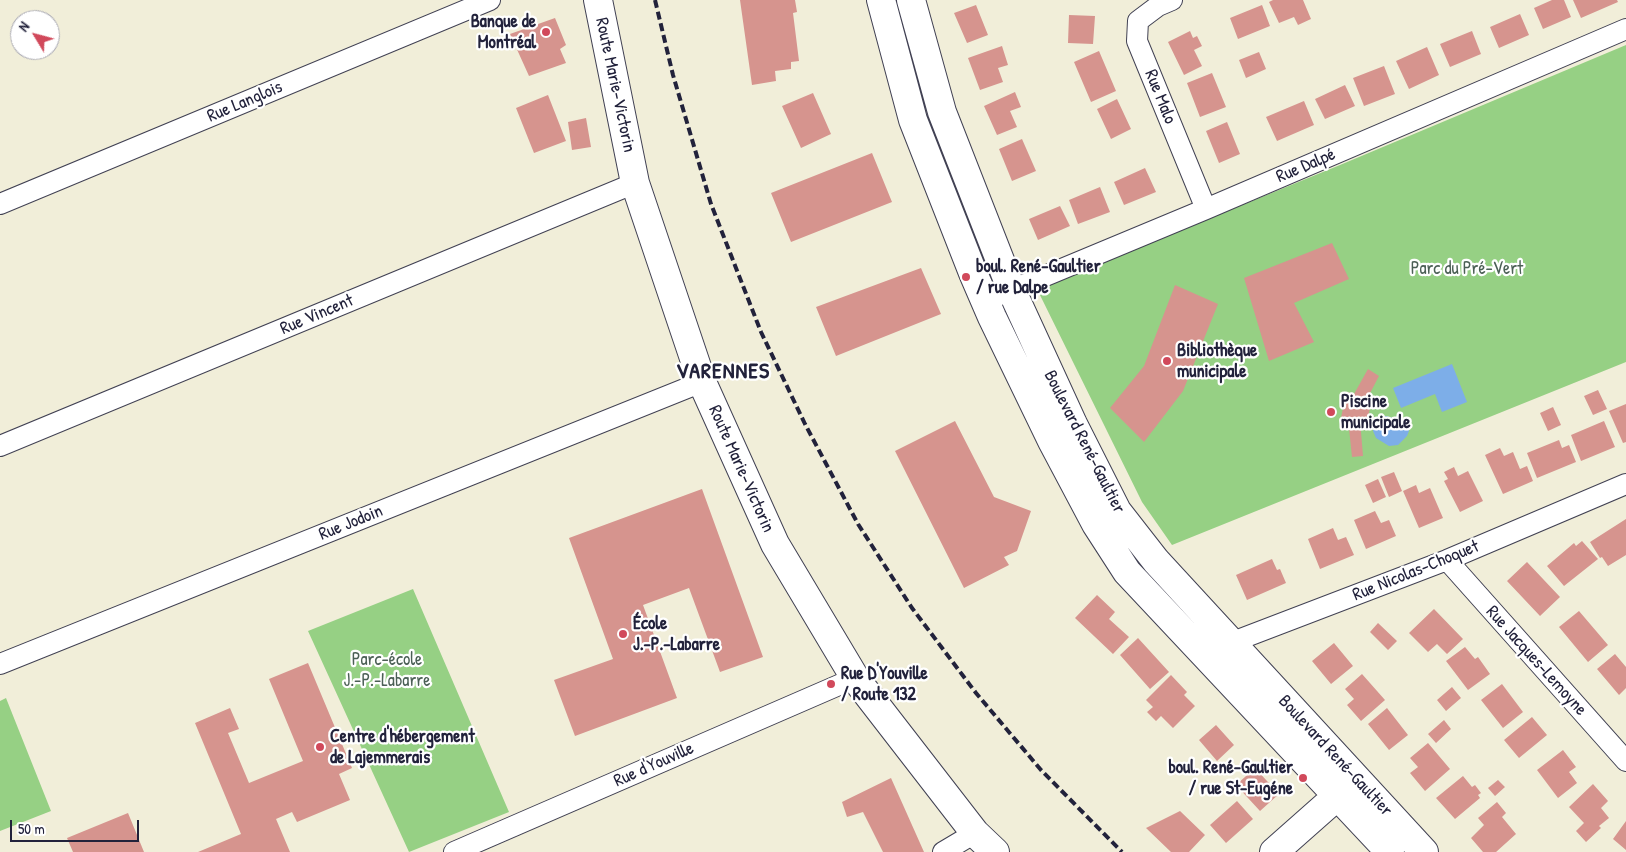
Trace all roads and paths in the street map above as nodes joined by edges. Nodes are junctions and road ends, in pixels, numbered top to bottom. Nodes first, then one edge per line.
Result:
1 (490, 0) edge
2 (598, 0) edge
3 (881, 0) edge
4 (911, 0) edge
5 (1172, 0) edge
6 (1626, 29) edge
7 (635, 183) junction
8 (0, 204) edge
9 (1206, 209) junction
10 (1012, 290) junction
11 (985, 301) junction
12 (702, 382) junction
13 (0, 446) edge
14 (1626, 484) edge
15 (1106, 517) junction
16 (1447, 560) junction
17 (1230, 644) junction
18 (1209, 661) junction
19 (0, 664) edge
20 (854, 678) junction
21 (1626, 761) edge
22 (1347, 788) junction
23 (975, 833) junction
24 (454, 852) edge
25 (943, 852) edge
26 (995, 852) edge
27 (1274, 852) edge
28 (1390, 852) edge
29 (1424, 852) edge

1 - 8 street, Rue Langlois
2 - 7 street, Route Marie-Victorin
3 - 11 street, Boulevard René-Gaultier
4 - 10 street, Boulevard René-Gaultier
5 - 9 street, Rue Malo
6 - 9 street, Rue Dalpé
7 - 12 street, Route Marie-Victorin
7 - 13 street, Rue Vincent
9 - 10 street, Rue Dalpé
10 - 11 street, Rue Dalpé
10 - 15 street, Boulevard René-Gaultier
11 - 15 street, Boulevard René-Gaultier
12 - 19 street, Rue Jodoin
12 - 20 street, Route Marie-Victorin
14 - 16 street, Rue Nicolas-Choquet
15 - 17 street, Boulevard René-Gaultier
15 - 18 street, Boulevard René-Gaultier
16 - 17 street, Rue Nicolas-Choquet
16 - 21 street, Rue Jacques-Lemoyne
17 - 18 street, Rue Nicolas-Choquet
17 - 22 street, Boulevard René-Gaultier
18 - 22 street, Boulevard René-Gaultier
20 - 23 street, Route Marie-Victorin
20 - 24 street, Rue d'Youville
22 - 27 street
22 - 28 street, Boulevard René-Gaultier
22 - 29 street, Boulevard René-Gaultier
23 - 25 street
23 - 26 street, Route Marie-Victorin

